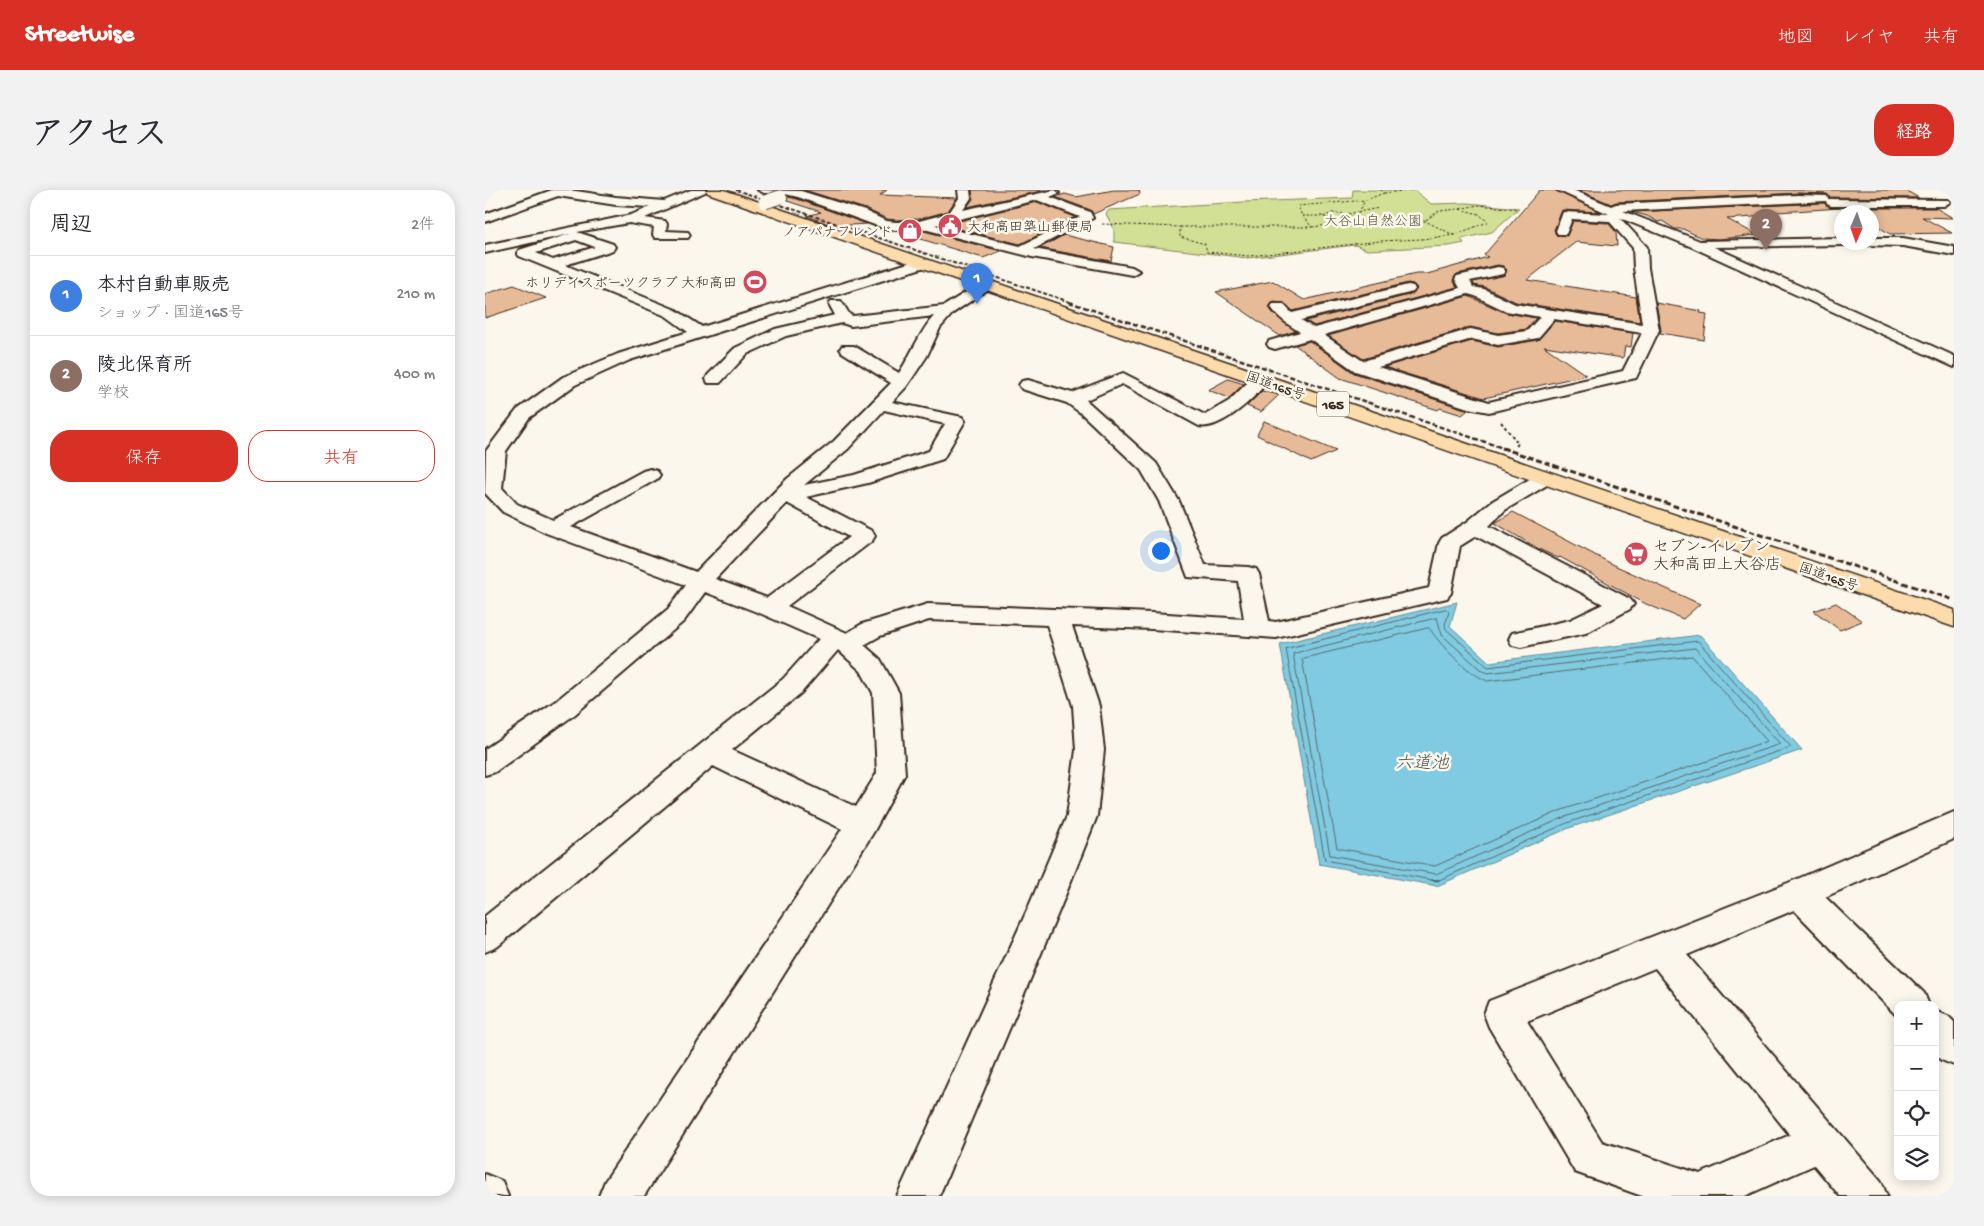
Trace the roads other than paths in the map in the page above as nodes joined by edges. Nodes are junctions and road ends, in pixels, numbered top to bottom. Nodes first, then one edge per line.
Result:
1 (523, 190) edge
2 (624, 190) edge
3 (701, 190) edge
4 (712, 190) edge
5 (964, 190) edge
6 (1563, 190) edge
7 (1810, 190) edge
8 (1922, 190) edge
9 (1063, 191) dead end
10 (557, 192) edge
11 (814, 193) edge
12 (764, 196) edge
13 (1037, 196) junction
14 (601, 198) junction
15 (780, 198) dead end
16 (1827, 200) junction
17 (666, 204) junction
18 (1949, 204) edge
19 (1837, 205) edge
20 (1613, 213) junction
21 (953, 216) junction
22 (486, 217) edge
23 (629, 219) junction
24 (517, 222) dead end
25 (536, 225) dead end
26 (919, 225) junction
27 (1879, 229) dead end
28 (565, 230) junction
29 (1562, 231) dead end
30 (684, 235) dead end
31 (1834, 242) edge
32 (1879, 242) edge
33 (1903, 242) junction
34 (1697, 244) junction
35 (485, 249) edge
36 (1022, 250) junction
37 (1954, 251) edge
38 (923, 263) junction
39 (552, 265) junction
40 (1132, 271) dead end
41 (1498, 271) dead end
42 (987, 285) junction
43 (1467, 290) junction
44 (829, 293) junction
45 (1429, 300) junction
46 (1278, 307) dead end
47 (948, 310) junction
48 (1549, 314) junction
49 (844, 318) junction
50 (1289, 318) junction
51 (1651, 330) junction
52 (700, 333) junction
53 (1311, 333) junction
54 (1275, 344) dead end
55 (849, 349) dead end
56 (1954, 362) edge
57 (1361, 367) junction
58 (714, 379) dead end
59 (1261, 379) junction
60 (901, 382) junction
61 (1028, 385) dead end
62 (1073, 398) junction
63 (879, 404) junction
64 (650, 475) dead end
65 (1537, 476) junction
66 (784, 493) junction
67 (1475, 527) junction
68 (554, 528) junction
69 (700, 582) junction
70 (769, 608) junction
71 (1057, 617) junction
72 (1954, 619) edge
73 (1258, 628) junction
74 (1521, 639) dead end
75 (841, 640) junction
76 (709, 752) junction
77 (485, 764) edge
78 (862, 824) junction
79 (1954, 825) edge
80 (1799, 893) junction
81 (485, 936) edge
82 (1660, 949) junction
83 (1907, 1001) edge
84 (1939, 1033) edge
85 (1954, 1047) edge
86 (1821, 1142) junction
87 (620, 1196) edge
88 (918, 1196) edge
89 (1866, 1196) edge

1 - 10 street
2 - 14 street
3 - 17 street
4 - 38 highway, 国道165号 / 165
5 - 21 street
6 - 20 street
7 - 16 street
8 - 18 street
9 - 13 street
10 - 14 street
10 - 22 street
11 - 12 street
11 - 26 street
12 - 15 street, bridge
13 - 21 street
13 - 36 street
14 - 17 street
16 - 18 street
16 - 19 street
16 - 20 street
17 - 23 street
20 - 29 street
20 - 34 street
20 - 51 street
21 - 26 street
22 - 24 street
23 - 28 street
23 - 30 street
25 - 28 street
26 - 36 street
27 - 33 street
28 - 35 street
31 - 34 street
32 - 33 street
33 - 37 street
34 - 56 street
36 - 40 street
38 - 42 highway, 国道165号 / 165
38 - 44 street
39 - 39 street
39 - 52 street
41 - 43 street
42 - 47 street
42 - 59 highway, 国道165号 / 165
43 - 45 street
43 - 48 street
44 - 49 street
44 - 52 street
45 - 50 street
45 - 53 street
46 - 50 street
47 - 49 street
47 - 60 street
48 - 51 street
48 - 57 street
49 - 58 street
50 - 53 street
51 - 57 street
52 - 68 street
53 - 54 street
53 - 57 street
55 - 60 street
59 - 62 street
59 - 65 highway, 国道165号 / 165
60 - 63 street
61 - 62 street
62 - 73 street
63 - 66 street
63 - 66 street
64 - 68 street
65 - 67 street
65 - 72 highway, 国道165号 / 165
66 - 69 street
66 - 70 street
67 - 73 street
67 - 74 street
68 - 69 street
69 - 70 street
69 - 77 street
70 - 75 street
71 - 73 street
71 - 75 street
71 - 88 street
75 - 76 street
75 - 78 street
76 - 78 street
76 - 81 street
78 - 87 street
79 - 80 street
80 - 82 street
80 - 83 street
82 - 86 street
82 - 86 street
84 - 85 street
86 - 89 street

